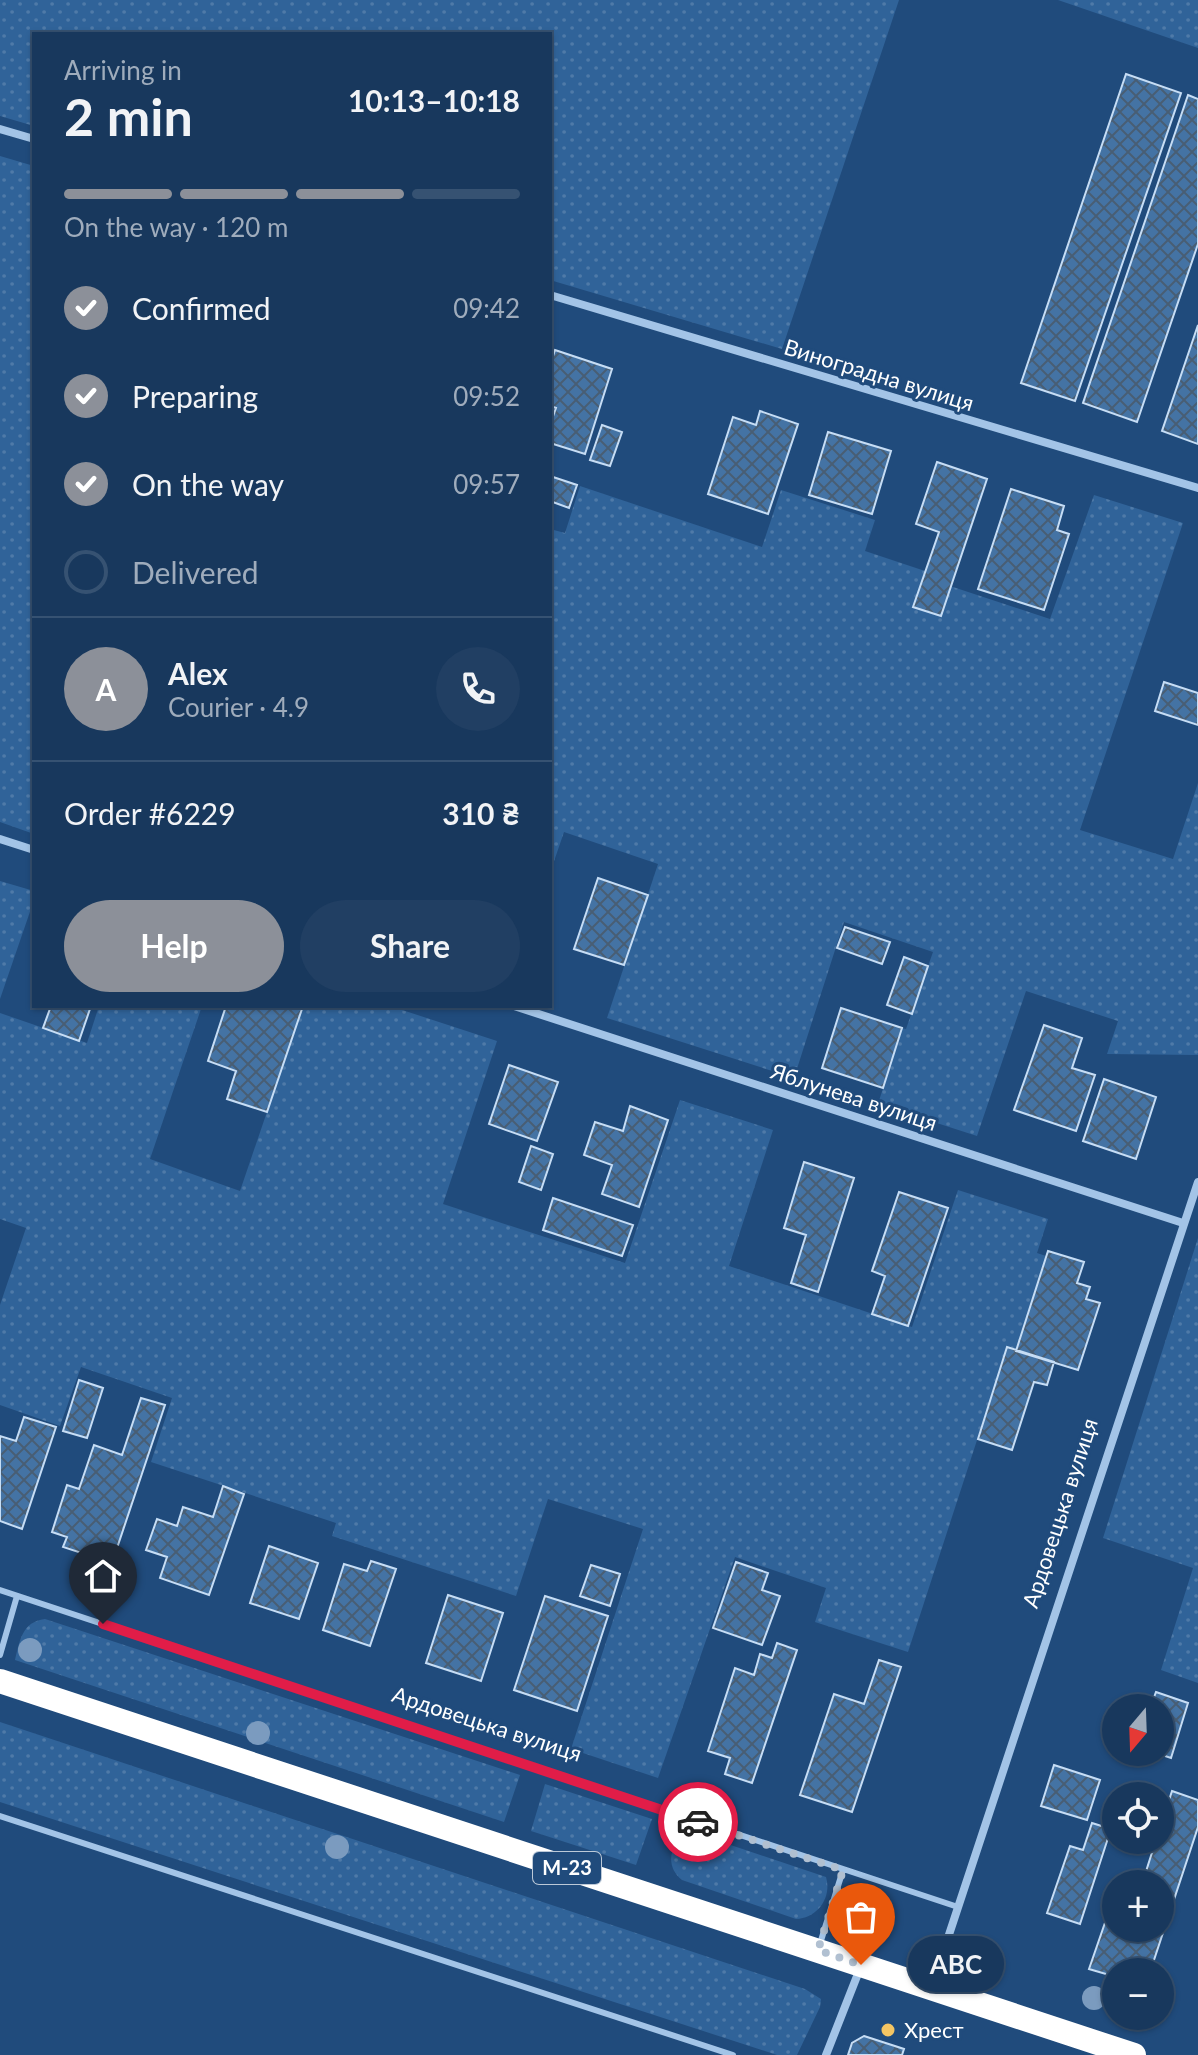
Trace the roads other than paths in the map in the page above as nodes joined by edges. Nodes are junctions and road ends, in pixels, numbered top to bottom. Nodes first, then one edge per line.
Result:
1 (0, 129) edge
2 (32, 138) edge
3 (552, 296) edge
4 (1198, 488) edge
5 (0, 839) edge
6 (32, 849) edge
7 (520, 1008) edge
8 (1198, 1182) edge
9 (1183, 1223) junction
10 (0, 1590) edge
11 (17, 1596) junction
12 (0, 1655) edge
13 (0, 1681) edge
14 (0, 1816) edge
15 (843, 1870) junction
16 (958, 1907) junction
17 (818, 1950) junction
18 (861, 1965) junction
19 (931, 1988) junction
20 (733, 2055) edge
21 (826, 2055) edge
22 (1134, 2055) edge

1 - 2 street
3 - 4 street, Виноградна вулиця
5 - 6 street
7 - 9 street, Яблунева вулиця
8 - 9 street, Ардовецька вулиця
9 - 16 street, Ардовецька вулиця
10 - 11 lane, Ардовецька вулиця
11 - 12 lane
11 - 15 lane, Ардовецька вулиця
13 - 17 highway, М-23
14 - 20 lane
15 - 16 lane, Ардовецька вулиця
15 - 17 lane
16 - 19 street, Ардовецька вулиця
17 - 18 highway, М-23
18 - 19 highway, М-23
18 - 21 street
19 - 22 highway, М-23

